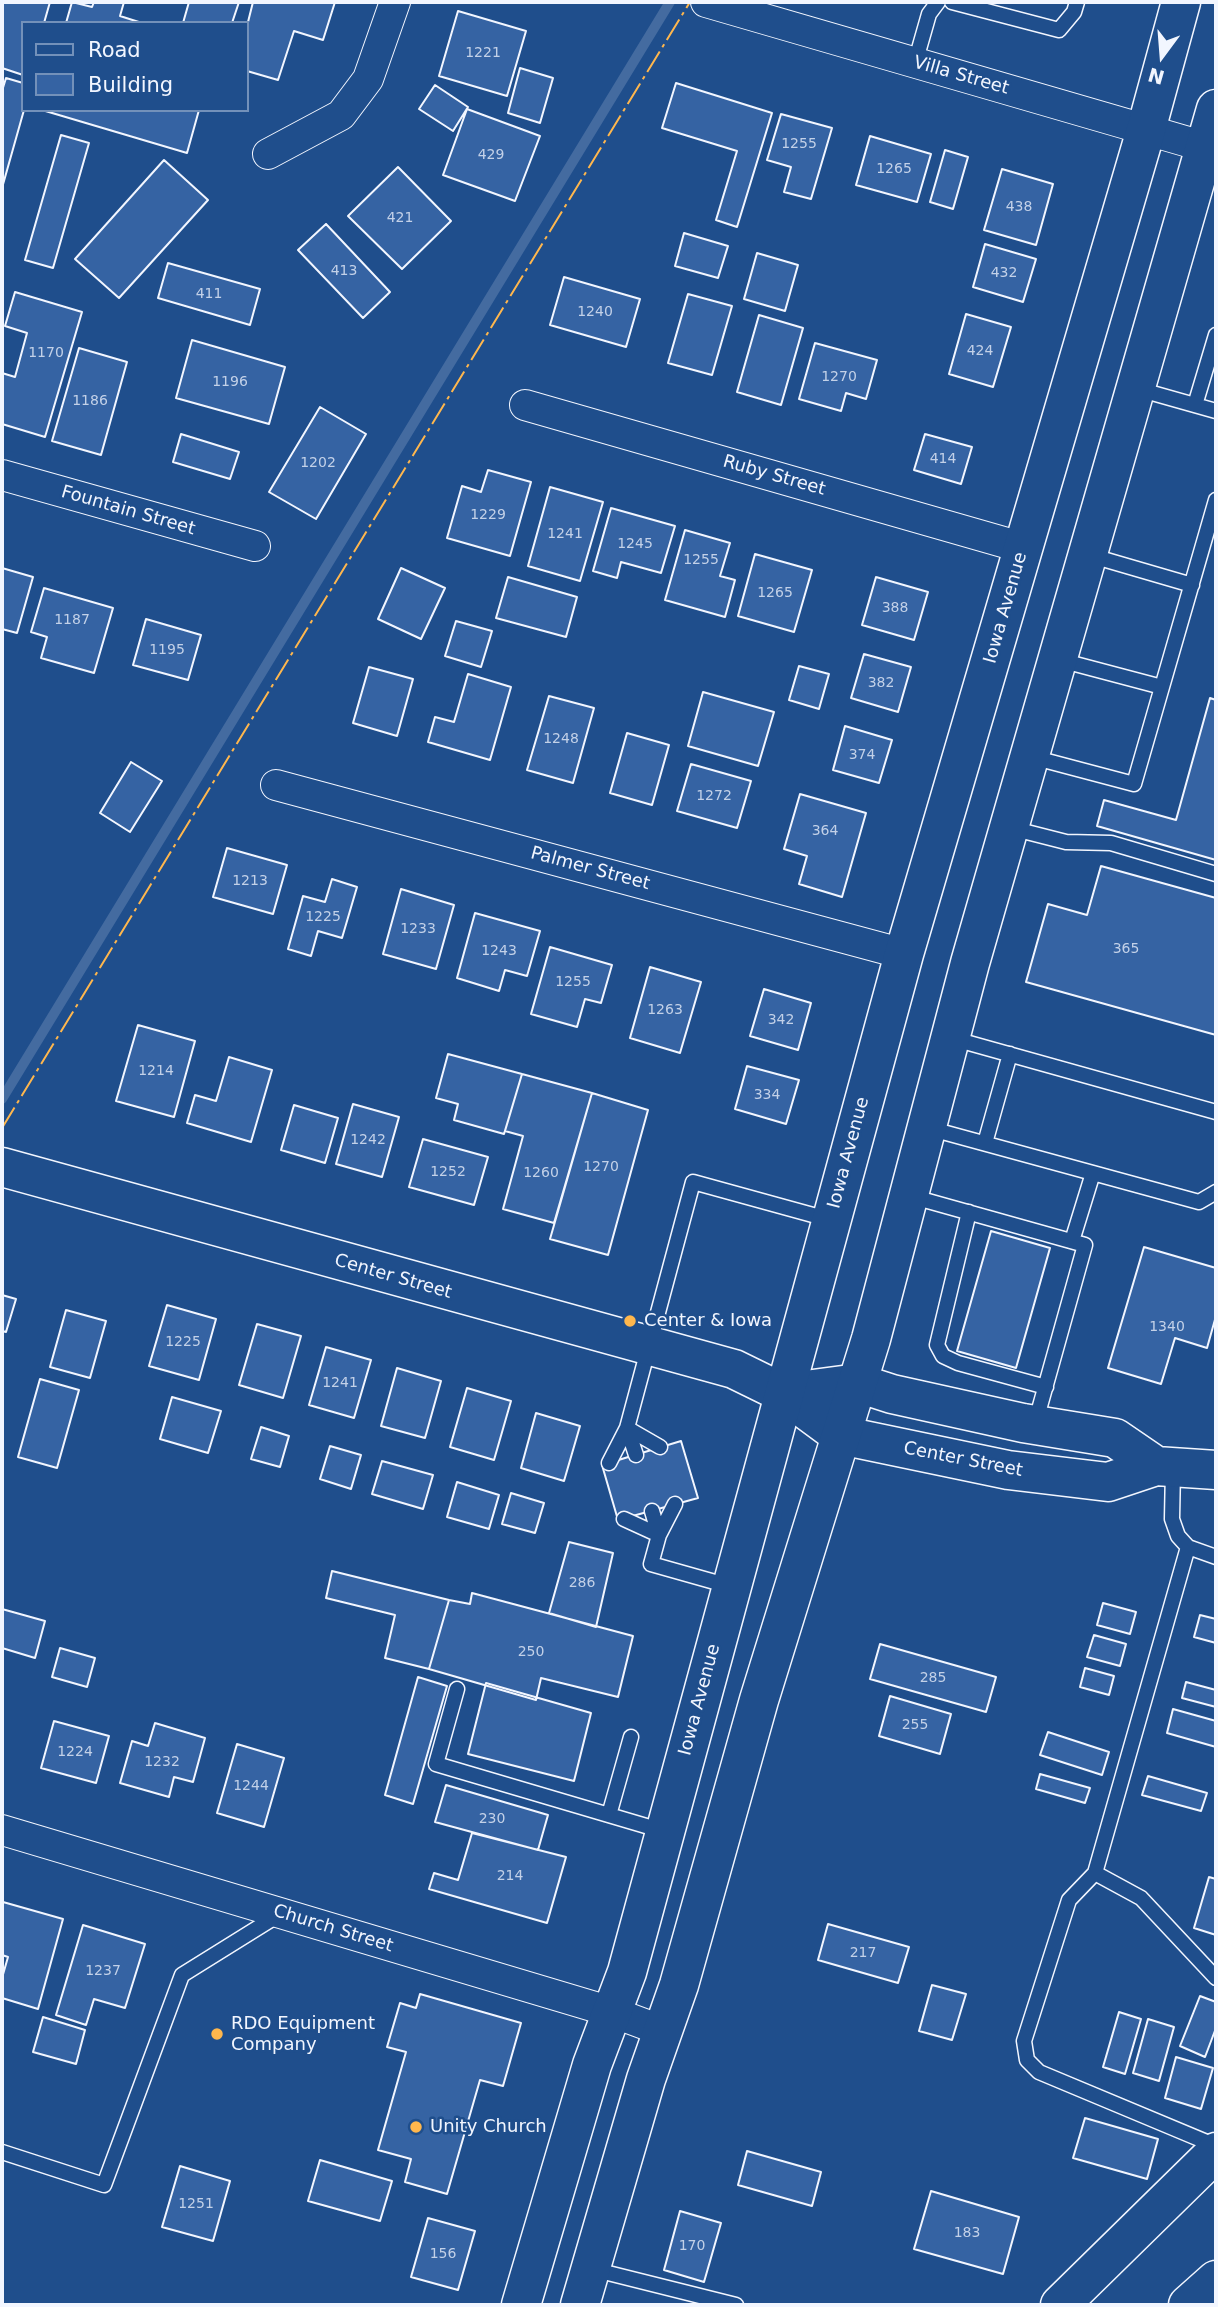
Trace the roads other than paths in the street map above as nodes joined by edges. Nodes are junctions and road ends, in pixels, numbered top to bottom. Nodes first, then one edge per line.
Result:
1 (395, 2) edge
2 (937, 2) edge
3 (952, 2) edge
4 (1077, 2) edge
5 (1181, 2) edge
6 (719, 6) edge
7 (915, 63) junction
8 (1216, 109) edge
9 (1146, 130) junction
10 (1211, 149) edge
11 (268, 154) dead end
12 (1216, 335) edge
13 (1137, 389) junction
14 (525, 405) dead end
15 (1195, 405) junction
16 (1216, 411) edge
17 (2, 475) edge
18 (1216, 500) edge
19 (255, 546) dead end
20 (1024, 548) junction
21 (1089, 555) junction
22 (1192, 585) junction
23 (1059, 659) junction
24 (1162, 687) junction
25 (1031, 756) junction
26 (276, 785) dead end
27 (1010, 827) junction
28 (1216, 874) edge
29 (904, 954) junction
30 (951, 1038) junction
31 (1010, 1054) junction
32 (1216, 1112) edge
33 (927, 1127) junction
34 (985, 1143) junction
35 (2, 1167) edge
36 (1093, 1173) junction
37 (1216, 1192) edge
38 (909, 1196) junction
39 (969, 1212) junction
40 (831, 1220) junction
41 (1072, 1241) junction
42 (648, 1347) junction
43 (858, 1383) junction
44 (1046, 1387) junction
45 (783, 1393) junction
46 (1035, 1425) junction
47 (627, 1428) junction
48 (840, 1435) junction
49 (660, 1447) dead end
50 (636, 1455) dead end
51 (608, 1463) dead end
52 (1164, 1467) junction
53 (1216, 1470) edge
54 (675, 1504) dead end
55 (652, 1511) dead end
56 (624, 1519) dead end
57 (659, 1535) junction
58 (1188, 1548) junction
59 (1216, 1557) edge
60 (730, 1587) junction
61 (457, 1689) dead end
62 (631, 1737) dead end
63 (609, 1815) junction
64 (2, 1830) edge
65 (665, 1831) junction
66 (1095, 1873) junction
67 (281, 1914) junction
68 (1216, 1978) edge
69 (612, 2012) junction
70 (663, 2031) junction
71 (1216, 2146) edge
72 (2, 2152) edge
73 (1216, 2152) edge
74 (591, 2268) junction
75 (1216, 2280) edge
76 (521, 2305) edge
77 (580, 2305) edge
78 (736, 2305) edge
79 (1060, 2305) edge
80 (1188, 2305) edge

1 - 11 street
2 - 7 lane
3 - 4 lane
5 - 9 main road, Iowa Avenue
6 - 7 street, Villa Street
7 - 9 street, Villa Street
8 - 10 main road
9 - 10 street, Villa Street
9 - 20 main road, Iowa Avenue
10 - 13 main road
12 - 15 lane
13 - 15 lane
13 - 21 main road
14 - 20 street, Ruby Street
15 - 16 lane
17 - 19 street, Fountain Street
18 - 22 lane
20 - 29 main road, Iowa Avenue
21 - 22 lane
21 - 23 main road
22 - 24 lane
23 - 24 lane
23 - 25 main road
24 - 25 lane
25 - 27 main road
26 - 29 street, Palmer Street
27 - 28 lane
27 - 30 main road
29 - 40 main road, Iowa Avenue
30 - 31 lane
30 - 33 main road
31 - 32 lane
31 - 34 lane
33 - 34 lane
33 - 38 main road
34 - 36 lane
35 - 42 main road, Center Street
36 - 37 lane
36 - 41 lane
38 - 39 lane
38 - 43 main road
39 - 41 lane
39 - 44 lane
40 - 42 lane
40 - 45 main road, Iowa Avenue
41 - 44 lane
42 - 45 main road, Center Street
42 - 47 lane
43 - 45 main road
43 - 46 main road
43 - 48 main road
44 - 46 lane
45 - 48 main road, Center Street
45 - 60 main road, Iowa Avenue
46 - 52 main road
47 - 49 lane
47 - 50 lane
47 - 51 lane
48 - 52 main road, Center Street
48 - 70 main road
52 - 53 main road, Center Street
52 - 58 lane
54 - 57 lane
55 - 57 lane
56 - 57 lane
57 - 60 lane
58 - 59 lane
58 - 66 lane
60 - 65 main road, Iowa Avenue
61 - 63 lane
62 - 63 lane
63 - 65 lane
64 - 67 street, Church Street
65 - 69 main road, Iowa Avenue
66 - 68 lane
66 - 71 lane
67 - 69 street, Church Street
67 - 72 lane
69 - 70 street, Church Street
69 - 76 main road, Iowa Avenue
70 - 74 main road
73 - 79 main road
74 - 77 main road
74 - 78 lane
75 - 80 main road

